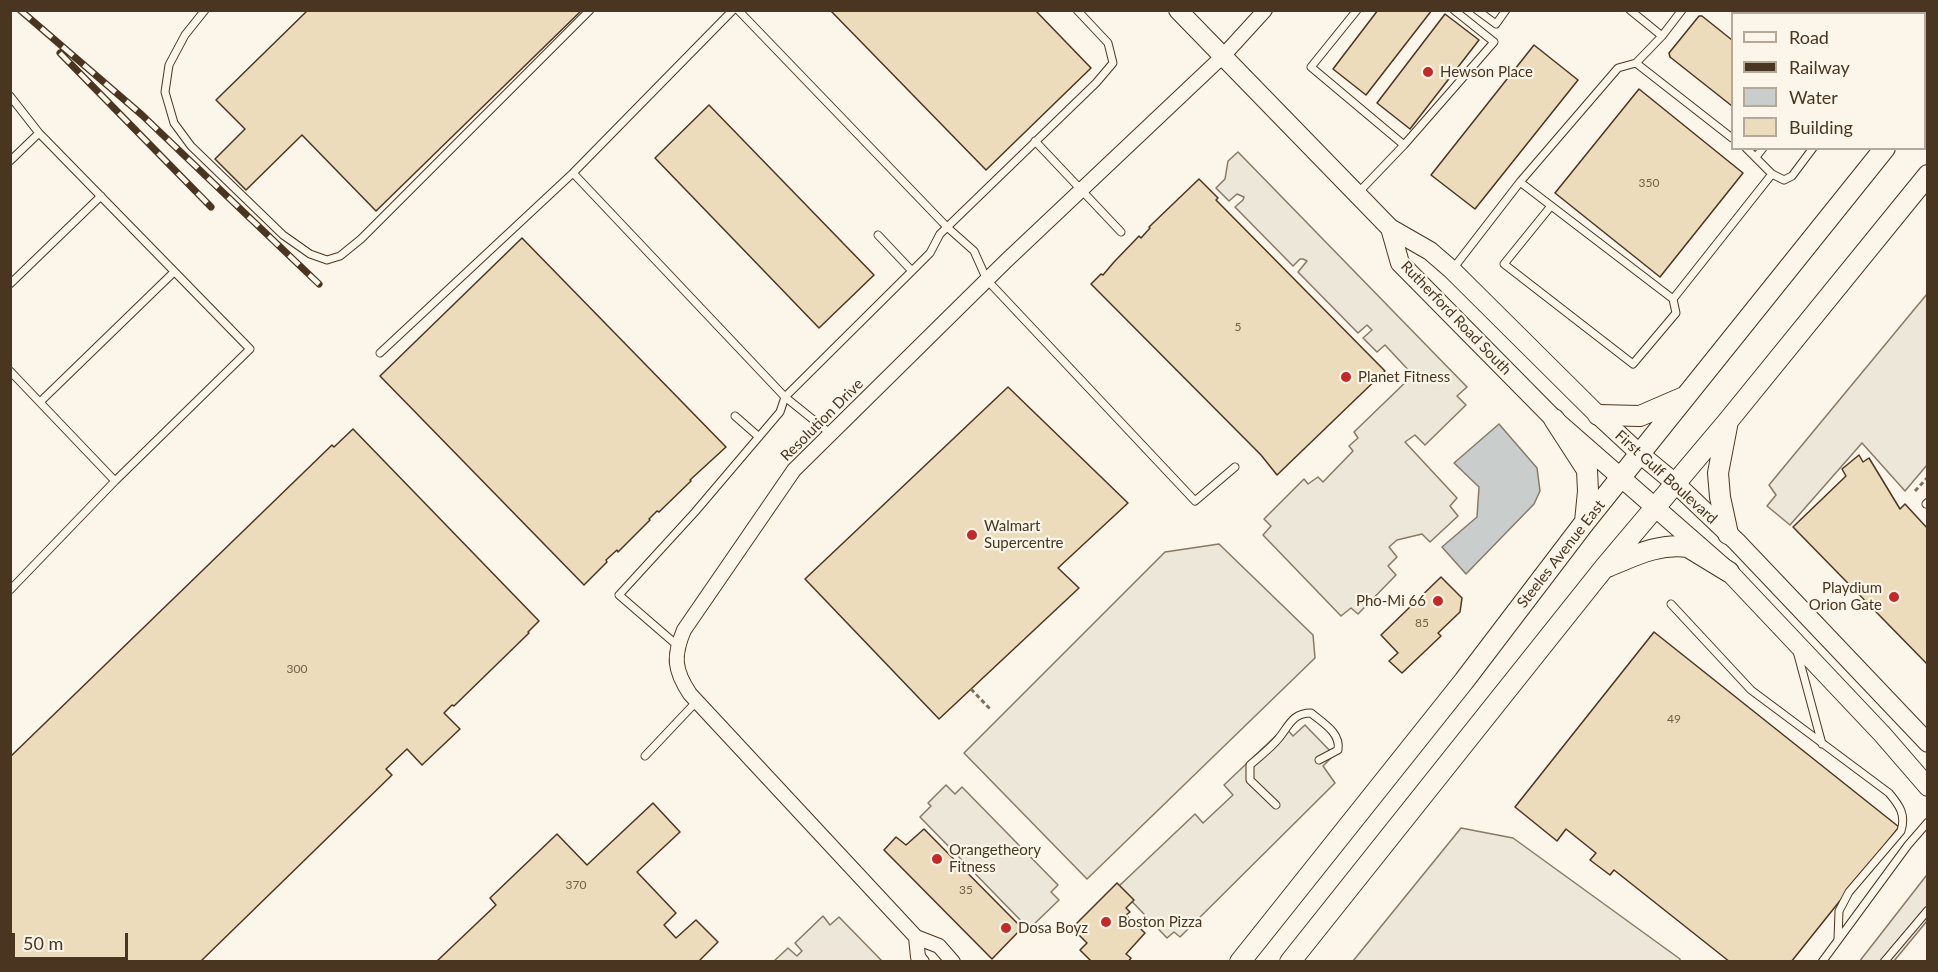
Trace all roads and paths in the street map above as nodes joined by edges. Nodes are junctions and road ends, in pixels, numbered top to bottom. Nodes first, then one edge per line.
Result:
1 (205, 10) edge
2 (590, 10) edge
3 (733, 10) edge
4 (738, 10) edge
5 (1077, 10) edge
6 (1178, 10) edge
7 (1265, 10) edge
8 (1357, 10) edge
9 (1454, 10) edge
10 (1477, 10) edge
11 (1506, 10) edge
12 (1630, 10) edge
13 (1682, 10) edge
14 (1662, 36) junction
15 (1223, 56) junction
16 (1636, 63) junction
17 (10, 96) edge
18 (39, 133) junction
19 (1731, 137) edge
20 (1035, 141) junction
21 (1404, 146) junction
22 (1748, 150) edge
23 (1761, 150) edge
24 (1812, 150) edge
25 (1883, 150) edge
26 (1756, 157) junction
27 (10, 161) edge
28 (573, 173) junction
29 (1772, 174) junction
30 (1928, 175) edge
31 (1520, 182) junction
32 (1082, 190) junction
33 (1357, 194) junction
34 (101, 196) junction
35 (1551, 206) junction
36 (947, 227) junction
37 (1390, 228) junction
38 (1121, 232) dead end
39 (878, 235) dead end
40 (1452, 270) junction
41 (912, 271) junction
42 (174, 272) junction
43 (987, 280) junction
44 (10, 284) edge
45 (1674, 299) junction
46 (380, 353) dead end
47 (10, 370) edge
48 (1686, 396) junction
49 (785, 397) junction
50 (40, 402) junction
51 (1598, 415) junction
52 (735, 416) dead end
53 (1554, 419) junction
54 (1728, 422) junction
55 (831, 434) junction
56 (759, 437) junction
57 (1640, 454) junction
58 (1235, 467) dead end
59 (1621, 477) junction
60 (1928, 477) edge
61 (115, 481) junction
62 (1675, 483) junction
63 (1915, 491) dead end
64 (1656, 506) junction
65 (1585, 522) junction
66 (1728, 534) junction
67 (1604, 568) junction
68 (1729, 572) junction
69 (10, 590) edge
70 (1671, 604) dead end
71 (1794, 640) junction
72 (678, 646) junction
73 (971, 688) dead end
74 (697, 701) junction
75 (990, 709) dead end
76 (1925, 737) edge
77 (1822, 744) junction
78 (645, 756) dead end
79 (1319, 760) dead end
80 (1928, 786) edge
81 (1276, 805) dead end
82 (1928, 822) edge
83 (1928, 910) edge
84 (916, 937) junction
85 (1838, 940) junction
86 (922, 962) edge
87 (953, 962) edge
88 (1239, 962) edge
89 (1290, 962) edge
90 (1822, 962) edge
91 (1884, 962) edge

1 - 2 lane
3 - 28 lane
4 - 36 lane
5 - 20 lane
6 - 15 street, Rutherford Road South
7 - 15 street, Resolution Drive
8 - 21 lane
9 - 21 lane
10 - 11 lane
12 - 14 lane
13 - 14 lane
14 - 16 lane
15 - 32 street, Resolution Drive
15 - 33 street, Rutherford Road South
16 - 19 lane
16 - 31 lane
17 - 18 lane
18 - 27 lane
18 - 34 lane
20 - 32 lane
20 - 36 lane
21 - 33 lane
22 - 26 lane
23 - 26 lane
24 - 29 lane
25 - 48 main road, Steeles Avenue East
26 - 29 lane
28 - 46 lane
28 - 49 lane
29 - 45 lane
30 - 54 main road
31 - 35 lane
31 - 40 lane
32 - 38 lane
32 - 43 street, Resolution Drive
33 - 37 street, Rutherford Road South
34 - 42 lane
34 - 44 lane
35 - 45 lane
35 - 45 lane
36 - 41 lane
36 - 43 lane
37 - 40 street, First Gulf Boulevard
37 - 53 street, Rutherford Road South
39 - 41 lane
40 - 51 street, First Gulf Boulevard
41 - 49 lane
42 - 50 lane
42 - 61 lane
43 - 55 street, Resolution Drive
43 - 58 lane
47 - 50 lane
48 - 51 main road
48 - 57 main road, Steeles Avenue East
49 - 55 lane
49 - 56 lane
50 - 61 lane
51 - 57 street, First Gulf Boulevard
52 - 56 lane
53 - 59 street, Rutherford Road South
53 - 65 main road
54 - 62 main road
54 - 66 main road
55 - 72 street, Resolution Drive
56 - 72 lane
57 - 59 main road, Steeles Avenue East
57 - 62 street, First Gulf Boulevard
59 - 64 street, Rutherford Road South
59 - 65 main road, Steeles Avenue East
60 - 63 path
61 - 69 lane
62 - 64 main road
62 - 66 street, First Gulf Boulevard
64 - 67 main road
64 - 68 street, First Gulf Boulevard
65 - 88 main road, Steeles Avenue East
66 - 76 street, First Gulf Boulevard
67 - 68 main road
67 - 89 main road
68 - 71 street, First Gulf Boulevard
70 - 77 lane
71 - 77 lane
71 - 80 street, First Gulf Boulevard
72 - 74 street, Resolution Drive
73 - 75 path
74 - 78 lane
74 - 84 street, Resolution Drive
77 - 85 lane
79 - 81 lane
82 - 85 lane
83 - 91 lane
84 - 86 street, Resolution Drive
84 - 87 street, Resolution Drive
85 - 90 lane

